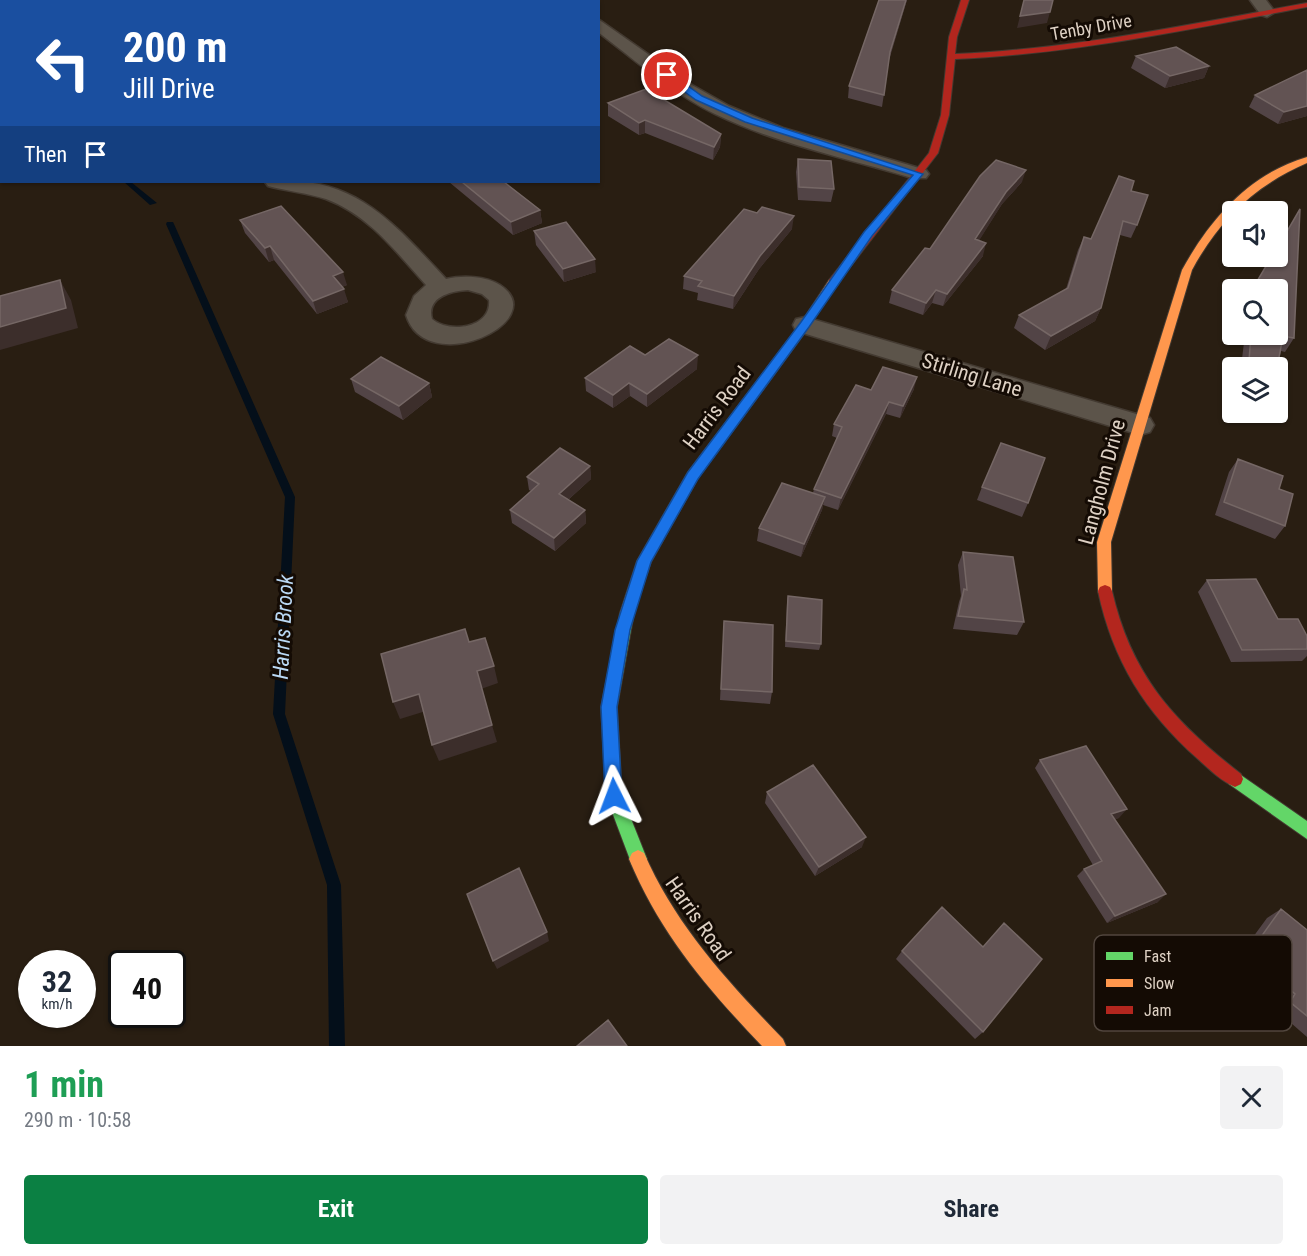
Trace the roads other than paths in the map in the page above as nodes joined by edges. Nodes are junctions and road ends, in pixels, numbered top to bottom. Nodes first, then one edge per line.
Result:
1 (965, 0) edge
2 (1307, 5) edge
3 (1262, 6) edge
4 (600, 25) edge
5 (950, 57) junction
6 (1307, 160) edge
7 (919, 174) junction
8 (280, 183) edge
9 (441, 287) dead end
10 (805, 325) junction
11 (1140, 425) junction
12 (1307, 831) edge
13 (776, 1046) edge

1 - 5 street, Harris Road
2 - 3 street, Tenby Drive
3 - 5 street, Tenby Drive
4 - 7 street
5 - 7 street, Harris Road
6 - 11 street, Langholm Drive
7 - 10 street, Harris Road
8 - 9 street
10 - 11 street, Stirling Lane
10 - 13 street, Harris Road
11 - 12 street, Langholm Drive

